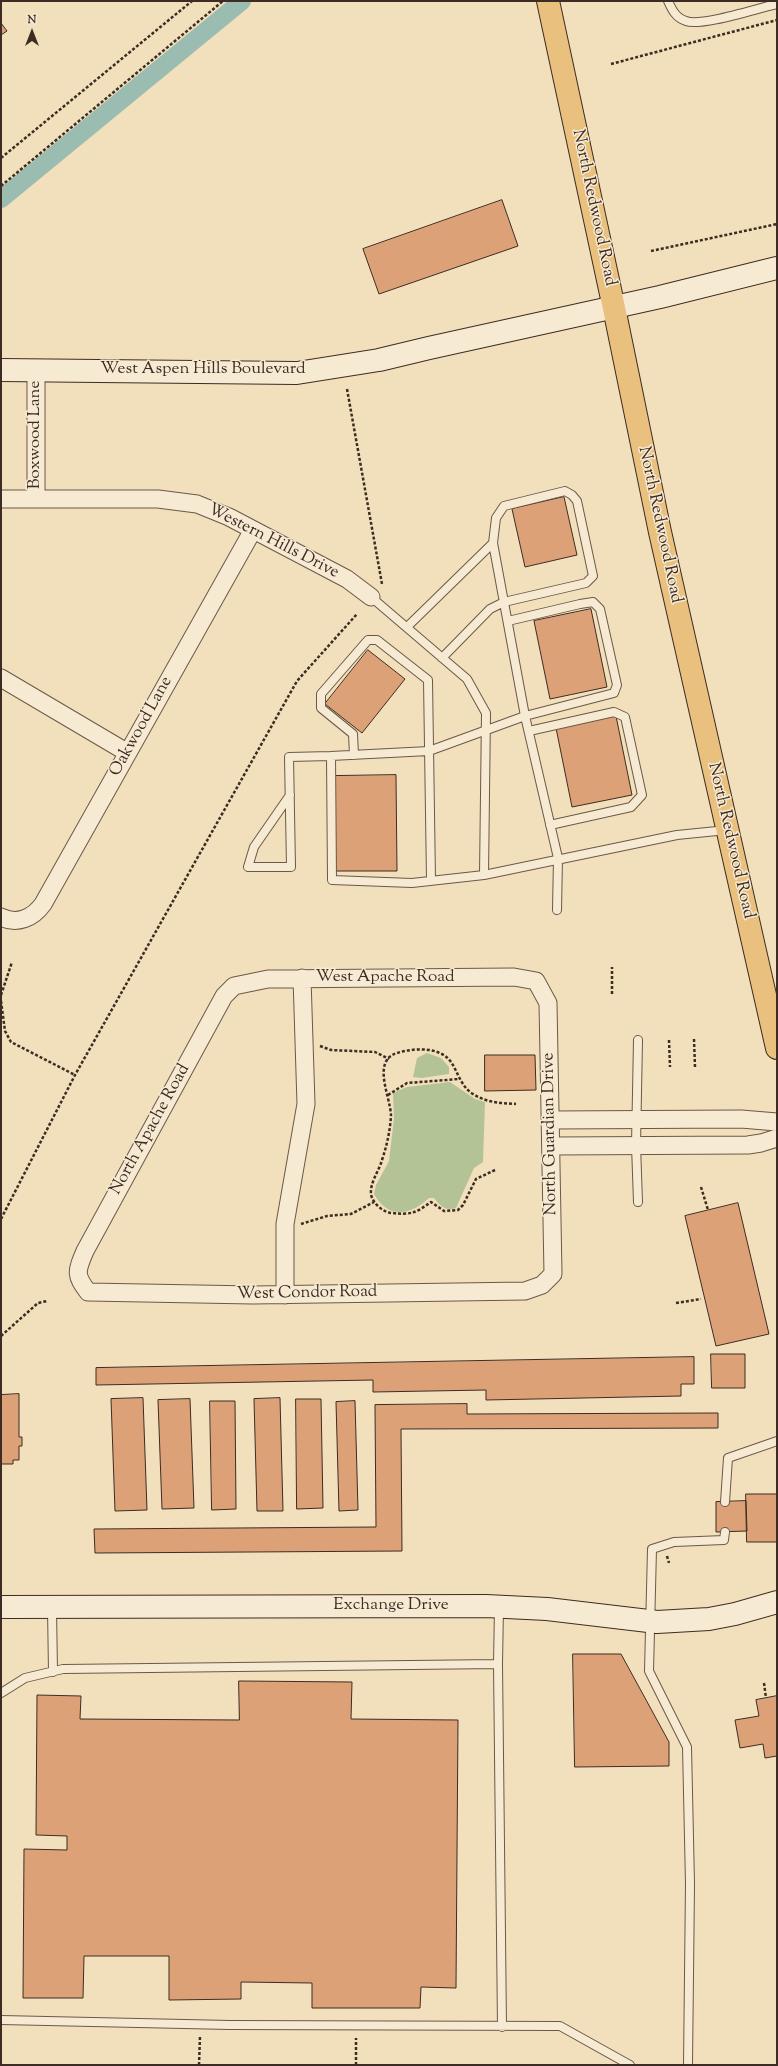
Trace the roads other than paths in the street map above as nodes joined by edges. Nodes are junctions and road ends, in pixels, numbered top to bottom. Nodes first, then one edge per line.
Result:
1 (548, 1) edge
2 (668, 1) edge
3 (767, 3) edge
4 (777, 4) edge
5 (777, 268) edge
6 (614, 308) junction
7 (1, 370) edge
8 (36, 370) junction
9 (1, 499) edge
10 (36, 499) junction
11 (253, 530) junction
12 (493, 543) junction
13 (376, 590) joint
14 (504, 602) junction
15 (508, 622) junction
16 (407, 627) junction
17 (442, 658) junction
18 (1, 678) edge
19 (525, 716) junction
20 (486, 730) junction
21 (528, 731) junction
22 (429, 751) junction
23 (128, 753) junction
24 (354, 755) junction
25 (331, 756) junction
26 (290, 795) junction
27 (550, 825) junction
28 (728, 830) junction
29 (558, 858) junction
30 (484, 875) junction
31 (432, 880) junction
32 (557, 910) dead end
33 (1, 917) edge
34 (302, 978) junction
35 (536, 981) joint
36 (234, 986) joint
37 (638, 1040) dead end
38 (777, 1048) edge
39 (637, 1119) junction
40 (551, 1120) junction
41 (777, 1122) edge
42 (777, 1138) edge
43 (636, 1145) junction
44 (552, 1146) junction
45 (638, 1202) dead end
46 (79, 1280) joint
47 (542, 1285) joint
48 (285, 1295) junction
49 (777, 1441) edge
50 (725, 1502) dead end
51 (725, 1532) dead end
52 (777, 1602) edge
53 (1, 1607) edge
54 (52, 1607) junction
55 (499, 1607) junction
56 (650, 1622) junction
57 (498, 1664) junction
58 (53, 1672) junction
59 (1, 1693) edge
60 (1, 2020) edge
61 (502, 2027) junction
62 (630, 2065) edge
63 (688, 2065) edge

1 - 6 main road, North Redwood Road
2 - 3 lane
3 - 4 lane
5 - 6 street, West Aspen Hills Boulevard
6 - 8 street, West Aspen Hills Boulevard
6 - 28 main road, North Redwood Road
7 - 8 street, West Aspen Hills Boulevard
8 - 10 street, Boxwood Lane
9 - 10 street, Western Hills Drive
10 - 11 street, Western Hills Drive
11 - 13 street, Western Hills Drive
11 - 23 street, Oakwood Lane
12 - 14 lane
12 - 14 lane
12 - 16 lane
13 - 16 lane
14 - 15 lane
14 - 17 lane
15 - 19 lane
15 - 19 lane
16 - 17 lane
17 - 20 lane
18 - 23 street
19 - 20 lane
19 - 21 lane
20 - 22 lane
20 - 30 lane
21 - 27 lane
21 - 27 lane
22 - 24 lane
22 - 24 lane
22 - 31 lane
23 - 33 street, Oakwood Lane
24 - 25 lane
25 - 26 lane
25 - 31 lane
26 - 26 lane
27 - 29 lane
28 - 29 lane
28 - 38 main road, North Redwood Road
29 - 30 lane
29 - 32 lane
30 - 31 lane
34 - 35 street, West Apache Road
34 - 36 street, West Apache Road
34 - 48 street
35 - 40 street, North Guardian Drive
36 - 46 street, North Apache Road
37 - 39 lane
39 - 40 street
39 - 41 street
39 - 43 lane
40 - 44 street, North Guardian Drive
42 - 43 street
43 - 44 street
43 - 45 lane
44 - 47 street, North Guardian Drive
46 - 48 street, West Condor Road
47 - 48 street, West Condor Road
49 - 50 lane
51 - 56 lane
52 - 56 street, Exchange Drive
53 - 54 street, Exchange Drive
54 - 55 street, Exchange Drive
54 - 58 lane
55 - 56 street, Exchange Drive
55 - 57 lane
56 - 63 lane
57 - 58 lane
57 - 61 lane
58 - 59 lane
60 - 61 lane
61 - 62 lane

